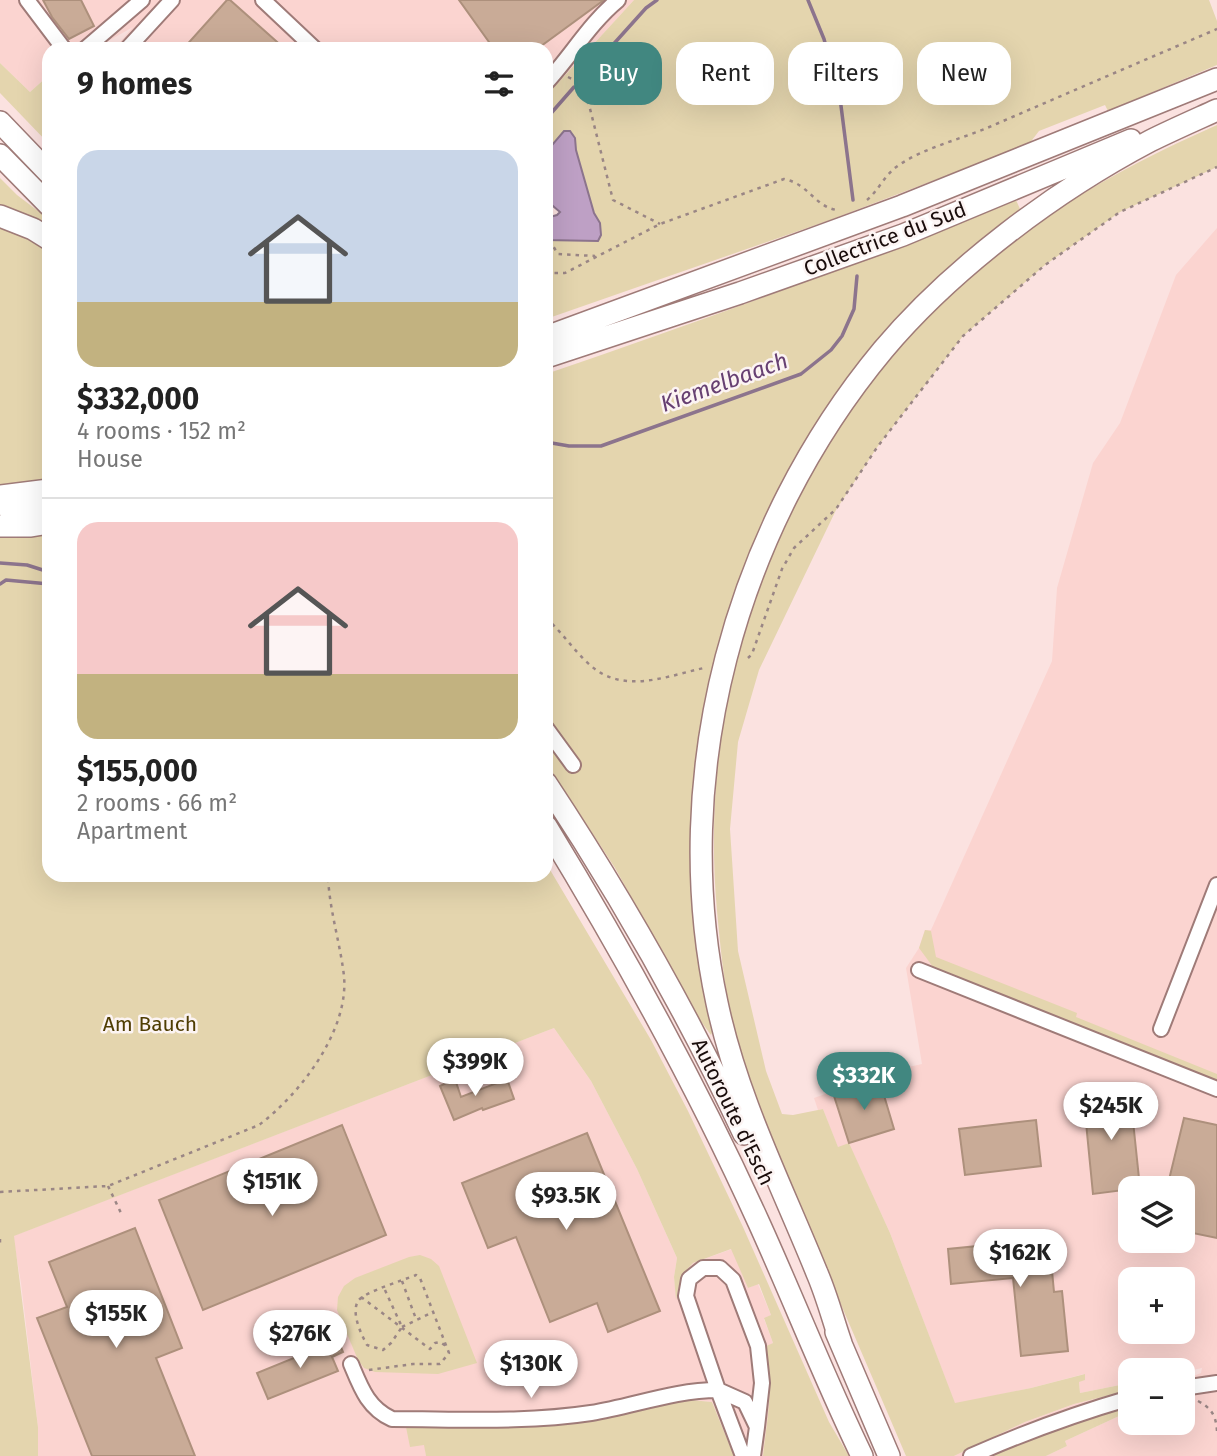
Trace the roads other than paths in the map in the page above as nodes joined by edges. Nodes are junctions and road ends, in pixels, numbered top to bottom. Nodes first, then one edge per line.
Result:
1 (27, 0) edge
2 (142, 0) edge
3 (172, 0) edge
4 (263, 0) edge
5 (618, 0) edge
6 (59, 42) edge
7 (93, 42) edge
8 (133, 42) edge
9 (308, 42) edge
10 (553, 75) edge
11 (1217, 79) edge
12 (1217, 104) edge
13 (1217, 110) edge
14 (0, 122) edge
15 (0, 155) edge
16 (42, 166) edge
17 (42, 198) edge
18 (0, 216) edge
19 (42, 235) edge
20 (735, 269) junction
21 (553, 327) edge
22 (553, 334) edge
23 (553, 355) edge
24 (42, 491) edge
25 (0, 496) edge
26 (42, 506) edge
27 (0, 509) edge
28 (42, 524) edge
29 (0, 526) edge
30 (553, 738) edge
31 (573, 765) dead end
32 (553, 794) edge
33 (553, 838) edge
34 (553, 845) edge
35 (576, 876) junction
36 (1217, 885) edge
37 (919, 970) dead end
38 (1161, 1029) dead end
39 (1217, 1089) edge
40 (841, 1343) junction
41 (354, 1370) road end
42 (1217, 1383) edge
43 (1195, 1386) edge
44 (718, 1390) junction
45 (1118, 1401) edge
46 (757, 1427) junction
47 (743, 1456) edge
48 (753, 1456) edge
49 (862, 1456) edge
50 (889, 1456) edge
51 (971, 1456) edge

1 - 6 street
2 - 7 street
3 - 8 street
4 - 9 street
5 - 10 street
11 - 20 highway, Collectrice du Sud
12 - 23 highway, Collectrice du Sud
13 - 40 highway
14 - 16 highway
15 - 17 highway
18 - 19 highway
20 - 21 highway
20 - 22 highway
24 - 25 highway
26 - 27 highway
28 - 29 highway
30 - 31 street
32 - 40 highway, Autoroute d'Esch
33 - 35 highway, Autoroute d'Esch
34 - 35 highway
35 - 49 highway, Autoroute d'Esch
36 - 38 street
37 - 39 street
40 - 50 highway, Autoroute d'Esch
41 - 44 street
42 - 43 street
44 - 46 street
44 - 46 street
44 - 47 street
45 - 51 street
46 - 48 street

